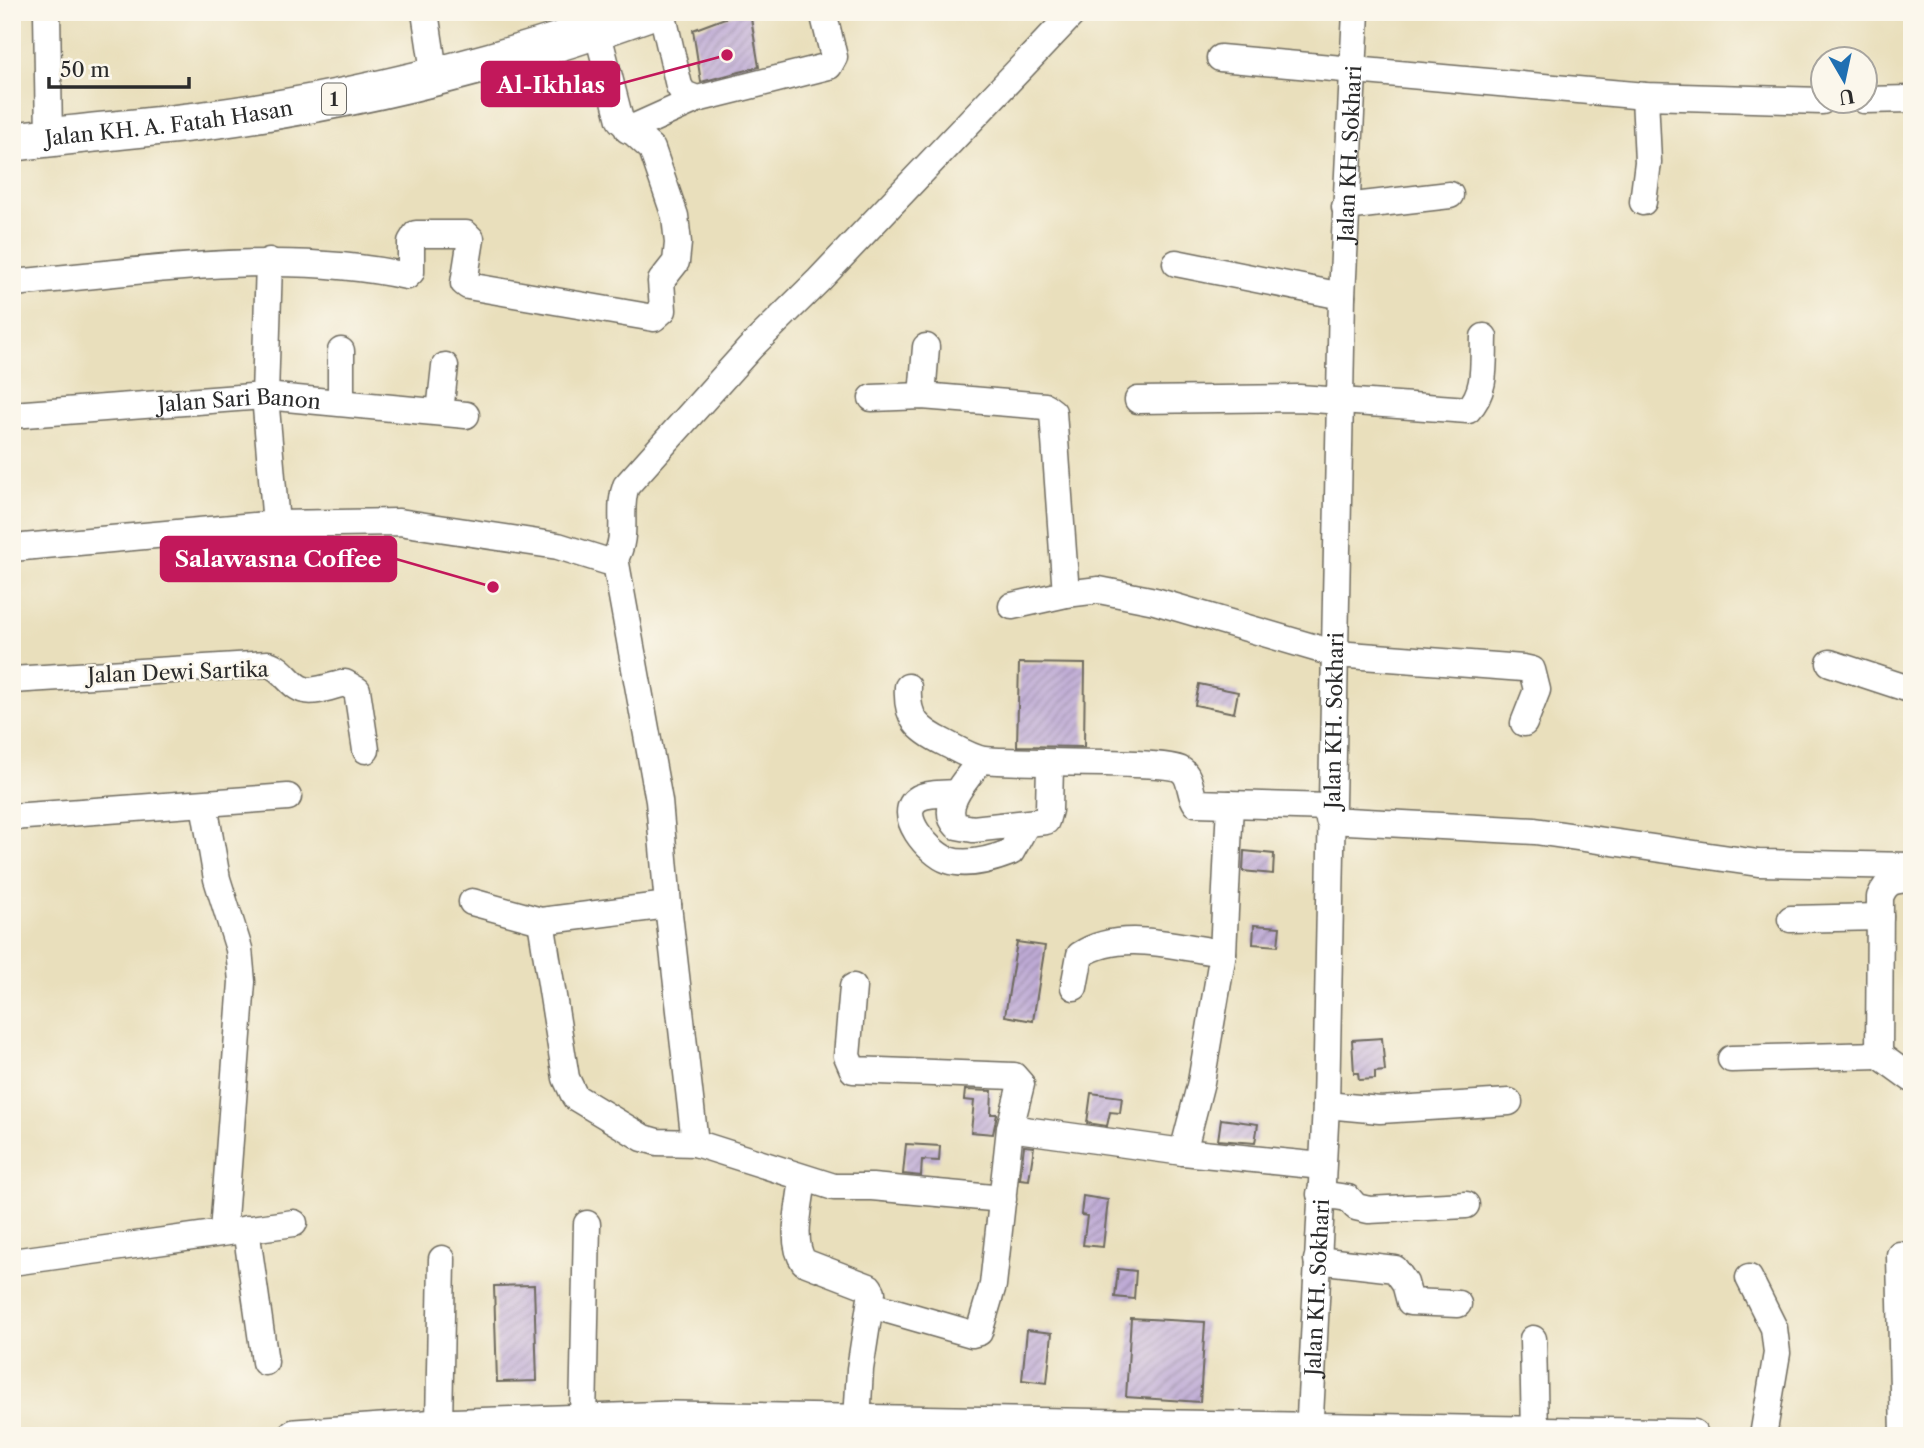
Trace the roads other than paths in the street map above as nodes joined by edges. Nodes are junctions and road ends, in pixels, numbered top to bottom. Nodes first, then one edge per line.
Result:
1 (47, 12) edge
2 (425, 12) edge
3 (647, 12) edge
4 (662, 12) edge
5 (823, 12) edge
6 (1074, 12) edge
7 (1356, 12) edge
8 (597, 30) junction
9 (1220, 58) dead end
10 (1353, 70) junction
11 (435, 78) junction
12 (1645, 96) junction
13 (697, 99) junction
14 (1912, 99) edge
15 (1878, 100) edge
16 (1808, 101) edge
17 (628, 131) junction
18 (49, 137) junction
19 (12, 142) edge
20 (1450, 195) dead end
21 (1643, 202) dead end
22 (1345, 207) junction
23 (269, 261) junction
24 (1175, 263) dead end
25 (12, 283) edge
26 (1342, 296) junction
27 (1484, 337) dead end
28 (926, 347) dead end
29 (341, 351) dead end
30 (445, 366) dead end
31 (265, 396) junction
32 (922, 396) junction
33 (872, 398) dead end
34 (1339, 399) junction
35 (1138, 400) dead end
36 (341, 401) junction
37 (440, 412) junction
38 (12, 415) edge
39 (466, 415) dead end
40 (276, 524) junction
41 (12, 548) edge
42 (615, 558) junction
43 (1066, 594) junction
44 (1012, 606) dead end
45 (1336, 654) junction
46 (1830, 663) dead end
47 (12, 680) edge
48 (908, 687) dead end
49 (1912, 690) edge
50 (1524, 723) dead end
51 (366, 750) dead end
52 (981, 760) junction
53 (1050, 764) junction
54 (956, 793) junction
55 (288, 797) dead end
56 (204, 804) junction
57 (1230, 804) junction
58 (1329, 813) junction
59 (12, 817) edge
60 (1026, 825) junction
61 (1912, 866) edge
62 (1912, 879) edge
63 (472, 902) dead end
64 (668, 905) junction
65 (1880, 917) junction
66 (1791, 919) dead end
67 (541, 921) junction
68 (1223, 953) junction
69 (853, 987) dead end
70 (1074, 987) dead end
71 (1879, 1055) junction
72 (1731, 1059) dead end
73 (1912, 1079) edge
74 (1509, 1102) dead end
75 (1326, 1105) junction
76 (1010, 1128) junction
77 (695, 1143) junction
78 (1184, 1152) junction
79 (1322, 1166) junction
80 (803, 1178) junction
81 (1320, 1194) junction
82 (1003, 1199) junction
83 (1466, 1205) dead end
84 (294, 1223) dead end
85 (586, 1224) dead end
86 (235, 1230) junction
87 (1900, 1255) dead end
88 (442, 1259) dead end
89 (1317, 1259) junction
90 (12, 1262) edge
91 (1749, 1278) dead end
92 (1458, 1304) dead end
93 (871, 1305) junction
94 (1533, 1339) dead end
95 (265, 1362) dead end
96 (583, 1420) junction
97 (858, 1422) junction
98 (439, 1426) junction
99 (672, 1427) edge
100 (1309, 1433) edge
101 (1535, 1433) junction
102 (295, 1436) edge
103 (1692, 1436) edge
104 (1763, 1436) edge
105 (1904, 1436) edge

1 - 18 street
2 - 11 street
3 - 8 highway, Jalan KH. A. Fatah Hasan / 1
4 - 13 street
5 - 13 street
6 - 42 street
7 - 10 street, Jalan KH. Sokhari
8 - 11 highway, Jalan KH. A. Fatah Hasan / 1
8 - 17 street
9 - 10 street
10 - 12 street
10 - 22 street, Jalan KH. Sokhari
11 - 18 highway, Jalan KH. A. Fatah Hasan / 1
12 - 16 street
12 - 21 street
13 - 17 street
14 - 15 street
17 - 23 street
18 - 19 highway, Jalan KH. A. Fatah Hasan / 1
20 - 22 street
22 - 26 street, Jalan KH. Sokhari
23 - 25 street
23 - 31 street
24 - 26 street
26 - 34 street, Jalan KH. Sokhari
27 - 34 street
28 - 32 street
29 - 36 street
30 - 37 street
31 - 36 street, Jalan Sari Banon
31 - 38 street, Jalan Sari Banon
31 - 40 street
32 - 33 street
32 - 43 street
34 - 35 street
34 - 45 street, Jalan KH. Sokhari
36 - 37 street, Jalan Sari Banon
37 - 39 street, Jalan Sari Banon
40 - 41 street
40 - 42 street
42 - 64 street
43 - 44 street
43 - 45 street
45 - 50 street
45 - 58 street, Jalan KH. Sokhari
46 - 49 street
47 - 51 street, Jalan Dewi Sartika
48 - 52 street
52 - 53 street
52 - 54 street
53 - 57 street
53 - 60 street
54 - 60 street
54 - 60 street
55 - 56 street
56 - 59 street
56 - 86 street
57 - 58 street
57 - 68 street
58 - 61 street
58 - 75 street, Jalan KH. Sokhari
62 - 65 street
63 - 67 street
64 - 67 street
64 - 77 street
65 - 66 street
65 - 71 street
67 - 77 street
68 - 70 street
68 - 78 street
69 - 76 street
71 - 72 street
71 - 73 street
74 - 75 street
75 - 79 street, Jalan KH. Sokhari
76 - 78 street
76 - 82 street
77 - 80 street
78 - 79 street
79 - 81 street, Jalan KH. Sokhari
80 - 82 street
80 - 93 street
81 - 83 street
81 - 89 street, Jalan KH. Sokhari
82 - 93 street
84 - 86 street
85 - 96 street
86 - 90 street
86 - 95 street
87 - 105 street
88 - 98 street
89 - 92 street
89 - 100 street, Jalan KH. Sokhari
91 - 104 street
93 - 97 street
94 - 101 street
96 - 98 main road
96 - 99 main road
97 - 99 main road
97 - 100 main road
98 - 102 main road
100 - 101 main road
101 - 103 main road

